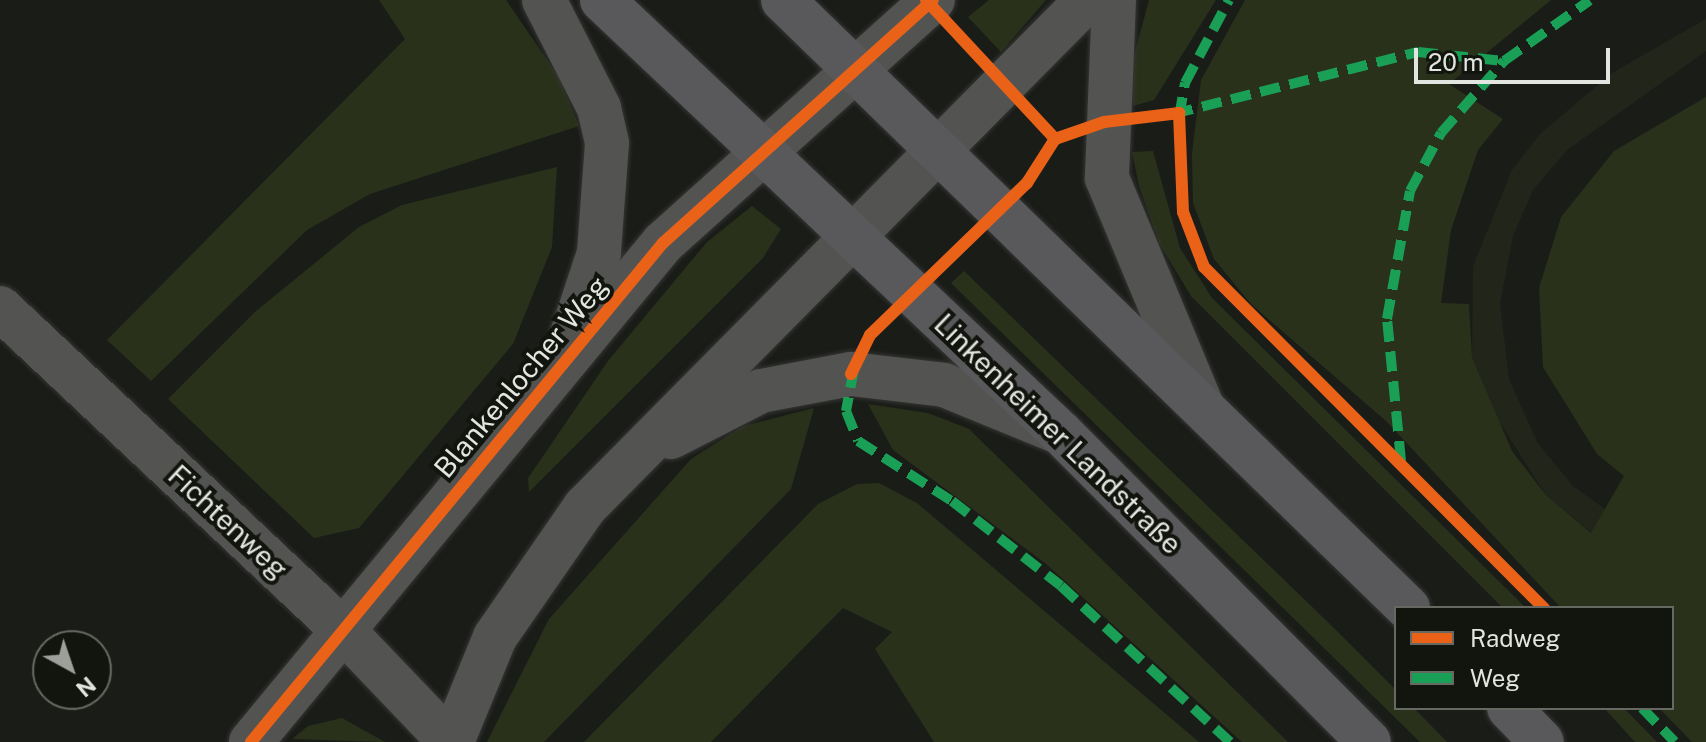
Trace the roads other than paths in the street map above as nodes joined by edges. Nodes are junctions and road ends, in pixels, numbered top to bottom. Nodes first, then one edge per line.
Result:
1 (544, 0) edge
2 (602, 0) edge
3 (783, 0) edge
4 (933, 0) edge
5 (1087, 0) edge
6 (1114, 0) edge
7 (855, 69) junction
8 (939, 149) junction
9 (764, 152) junction
10 (850, 234) junction
11 (0, 308) edge
12 (547, 381) junction
13 (1201, 404) junction
14 (1061, 433) junction
15 (620, 472) junction
16 (1406, 606) edge
17 (343, 630) junction
18 (1511, 710) edge
19 (251, 742) edge
20 (451, 742) edge
21 (1369, 742) edge
22 (1542, 742) edge

1 - 12 street
2 - 9 main road, Linkenheimer Landstraße
3 - 7 main road
4 - 7 street, Blankenlocher Weg
5 - 8 street
6 - 13 street
7 - 8 main road
7 - 9 street, Blankenlocher Weg
8 - 10 street
8 - 13 main road
9 - 10 main road, Linkenheimer Landstraße
9 - 12 street, Blankenlocher Weg
10 - 14 main road, Linkenheimer Landstraße
10 - 15 street
11 - 17 street, Fichtenweg
12 - 17 street, Blankenlocher Weg
13 - 16 main road
14 - 15 street
14 - 21 main road, Linkenheimer Landstraße
15 - 20 street
17 - 19 street, Blankenlocher Weg
17 - 20 street, Fichtenweg
18 - 22 main road

